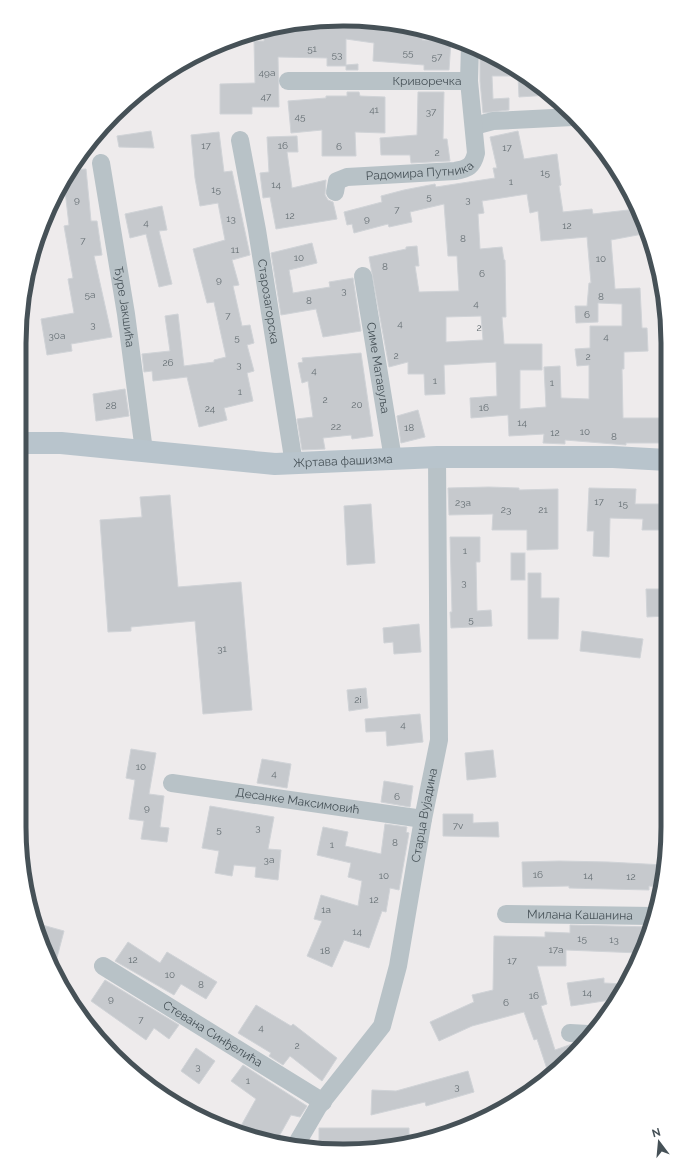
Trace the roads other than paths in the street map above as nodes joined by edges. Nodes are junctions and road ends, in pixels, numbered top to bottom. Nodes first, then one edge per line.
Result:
1 (470, 52) edge
2 (288, 81) dead end
3 (469, 81) junction
4 (566, 117) edge
5 (474, 126) junction
6 (240, 140) dead end
7 (101, 163) dead end
8 (335, 192) dead end
9 (363, 276) dead end
10 (26, 443) edge
11 (144, 451) junction
12 (437, 457) junction
13 (393, 459) junction
14 (661, 460) edge
15 (294, 464) junction
16 (172, 783) dead end
17 (424, 819) junction
18 (506, 914) dead end
19 (648, 916) edge
20 (103, 966) dead end
21 (570, 1033) dead end
22 (584, 1034) edge
23 (323, 1102) junction
24 (299, 1140) edge

1 - 3 street
2 - 3 street, Криворечка
3 - 5 street, Криворечка
4 - 5 street
5 - 8 street, Радомира Путника
6 - 15 street, Старозагорска
7 - 11 street, Ђуре Јакшића
9 - 13 street, Симе Матавуља
10 - 11 street, Жртава фашизма
11 - 15 street, Жртава фашизма
12 - 13 street, Жртава фашизма
12 - 14 street, Жртава фашизма
12 - 17 street, Старца Вујадина
13 - 15 street, Жртава фашизма
16 - 17 street, Десанке Максимовић
17 - 23 street, Старца Вујадина
18 - 19 street, Милана Кашанина
20 - 23 street, Стевана Синђелића
21 - 22 street
23 - 24 street, Старца Вујадина

